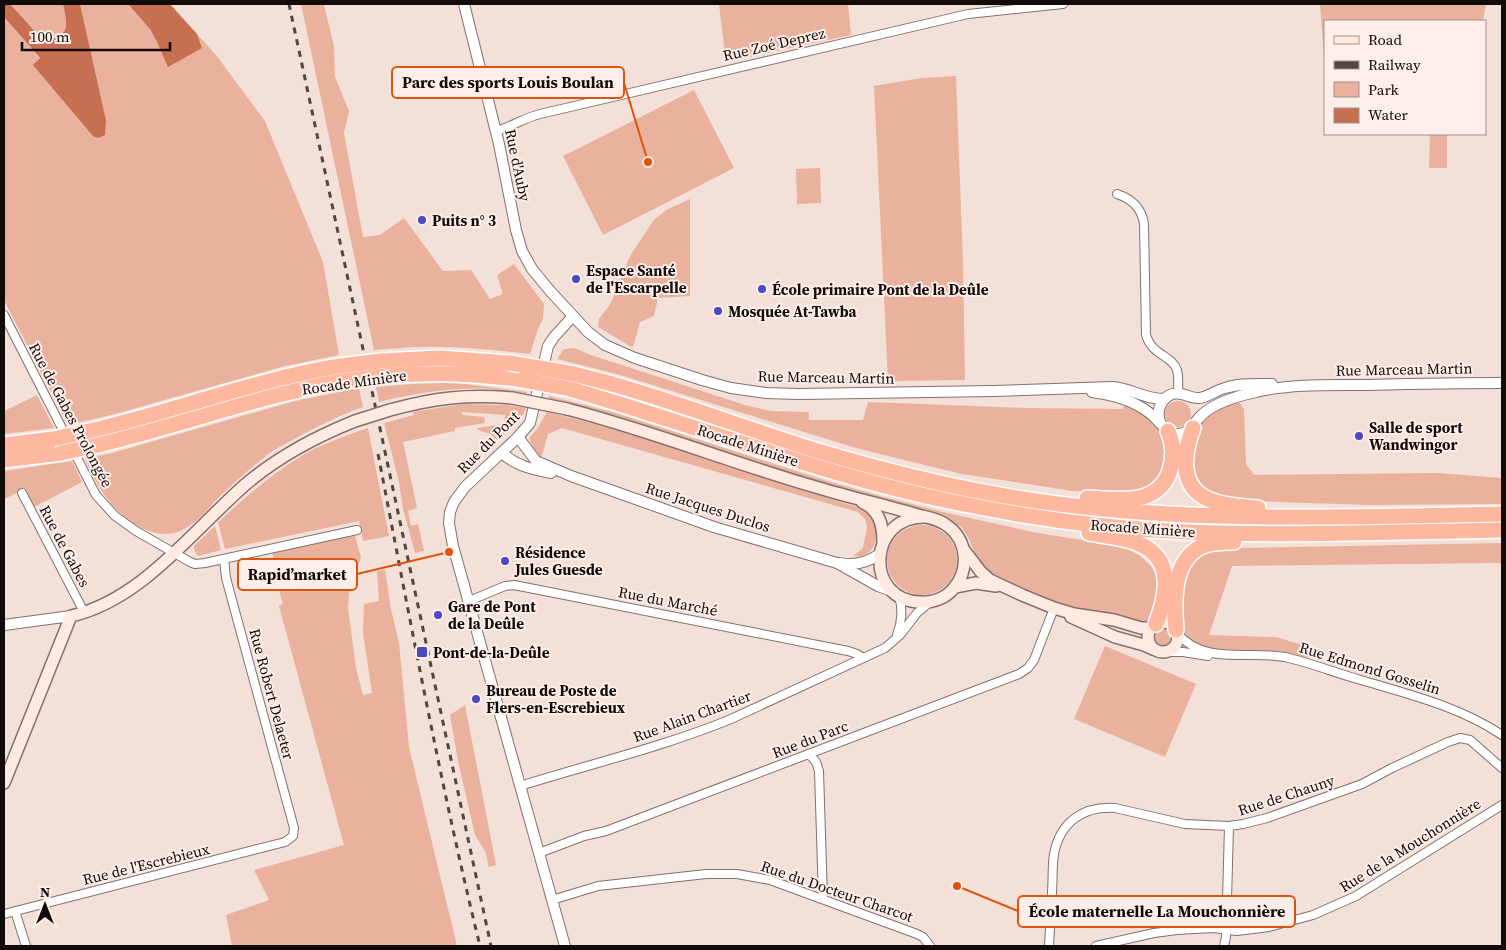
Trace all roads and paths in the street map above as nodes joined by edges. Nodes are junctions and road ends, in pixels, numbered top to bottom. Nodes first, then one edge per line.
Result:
1 (464, 4) edge
2 (1063, 4) edge
3 (496, 131) junction
4 (1117, 194) dead end
5 (4, 315) edge
6 (573, 316) junction
7 (382, 369) junction
8 (342, 374) junction
9 (572, 382) junction
10 (1502, 383) edge
11 (1306, 386) junction
12 (1068, 390) junction
13 (1178, 394) junction
14 (1190, 397) junction
15 (1165, 399) junction
16 (1195, 424) junction
17 (1164, 426) junction
18 (518, 437) junction
19 (4, 445) edge
20 (502, 453) junction
21 (4, 460) edge
22 (571, 476) junction
23 (22, 493) dead end
24 (1006, 496) junction
25 (849, 497) junction
26 (944, 500) junction
27 (1502, 514) edge
28 (1378, 516) junction
29 (926, 517) junction
30 (357, 530) dead end
31 (1502, 530) edge
32 (1380, 532) junction
33 (883, 542) junction
34 (963, 548) junction
35 (174, 553) junction
36 (880, 554) junction
37 (224, 559) junction
38 (837, 563) junction
39 (954, 587) junction
40 (1003, 587) junction
41 (897, 594) junction
42 (469, 601) junction
43 (932, 601) junction
44 (1054, 608) junction
45 (84, 612) junction
46 (70, 616) junction
47 (4, 625) edge
48 (1154, 626) junction
49 (1177, 632) junction
50 (893, 641) junction
51 (1153, 648) junction
52 (1168, 652) junction
53 (1222, 655) junction
54 (863, 658) junction
55 (1502, 735) edge
56 (809, 754) junction
57 (1502, 768) edge
58 (4, 782) edge
59 (520, 786) junction
60 (1502, 805) edge
61 (1229, 826) junction
62 (293, 836) joint
63 (539, 853) junction
64 (823, 899) junction
65 (552, 900) junction
66 (15, 911) junction
67 (4, 914) edge
68 (1226, 929) junction
69 (26, 946) edge
70 (564, 946) edge
71 (930, 946) edge
72 (1049, 946) edge
73 (1096, 946) edge
74 (1224, 946) edge

1 - 3 street, Rue d'Auby
2 - 3 street, Rue Zoé Deprez
3 - 6 street, Rue d'Auby
4 - 13 street
5 - 35 street, Rue de Gabes Prolongée
6 - 12 street, Rue Marceau Martin
6 - 18 street, Rue du Pont
7 - 8 highway, Rocade Minière, bridge
7 - 9 highway, Rocade Minière, bridge
7 - 9 highway, Rocade Minière, bridge
8 - 19 highway, Rocade Minière, bridge
8 - 21 highway, Rocade Minière, bridge
9 - 24 highway, Rocade Minière
9 - 26 highway, Rocade Minière
10 - 11 street, Rue Marceau Martin
11 - 14 street, Rue Marceau Martin
11 - 16 street, Rue Marceau Martin
12 - 15 street, Rue Marceau Martin
12 - 17 street, Rue Marceau Martin
13 - 14 street, Rue Marceau Martin
13 - 15 street
14 - 16 street
15 - 17 street
16 - 17 street, Rue Marceau Martin
16 - 28 highway
17 - 24 highway
18 - 20 street, Rue du Pont
18 - 22 street, Rue Jacques Duclos
20 - 22 street, Rue Jacques Duclos
20 - 42 street, Rue du Pont
22 - 38 street, Rue Jacques Duclos
23 - 45 street, Rue de Gabes
24 - 28 highway, Rocade Minière
25 - 29 main road
25 - 33 main road
25 - 35 main road, bridge
26 - 32 highway, Rocade Minière
26 - 48 highway
27 - 28 highway, Rocade Minière
29 - 33 main road
29 - 34 main road
30 - 37 street, Rue de Gabes Prolongée
31 - 32 highway, Rocade Minière
32 - 49 highway
33 - 36 main road
34 - 39 main road
34 - 40 main road
35 - 37 street, Rue de Gabes Prolongée
35 - 45 main road
36 - 38 street, Rue Jacques Duclos
36 - 41 main road
37 - 62 street, Rue Robert Delaeter
38 - 41 street, Rue Jacques Duclos
39 - 40 main road
39 - 43 main road
40 - 44 main road
41 - 43 main road
41 - 50 street
42 - 54 street, Rue du Marché
42 - 59 street
43 - 50 street, Rue Alain Chartier
44 - 48 main road
44 - 51 main road
44 - 56 street, Rue du Parc
45 - 46 main road
46 - 47 street
46 - 58 main road
48 - 49 main road
48 - 51 main road
49 - 52 main road
49 - 53 street, Rue Edmond Gosselin
50 - 54 street, Rue Alain Chartier
51 - 52 main road
52 - 53 street, Rue Edmond Gosselin
53 - 55 street, Rue Edmond Gosselin
54 - 59 street, Rue Alain Chartier
56 - 63 street, Rue du Parc
56 - 64 street
57 - 61 street, Rue de Chauny
59 - 63 street
60 - 68 street, Rue de la Mouchonnière
61 - 68 street
61 - 72 street, Rue de Chauny
62 - 66 street, Rue de l'Escrebieux
63 - 65 street
64 - 65 street, Rue du Docteur Charcot
64 - 71 street, Rue du Docteur Charcot
65 - 70 street
66 - 67 street, Rue de l'Escrebieux
66 - 69 street
68 - 73 street, Rue de la Mouchonnière
68 - 74 street

